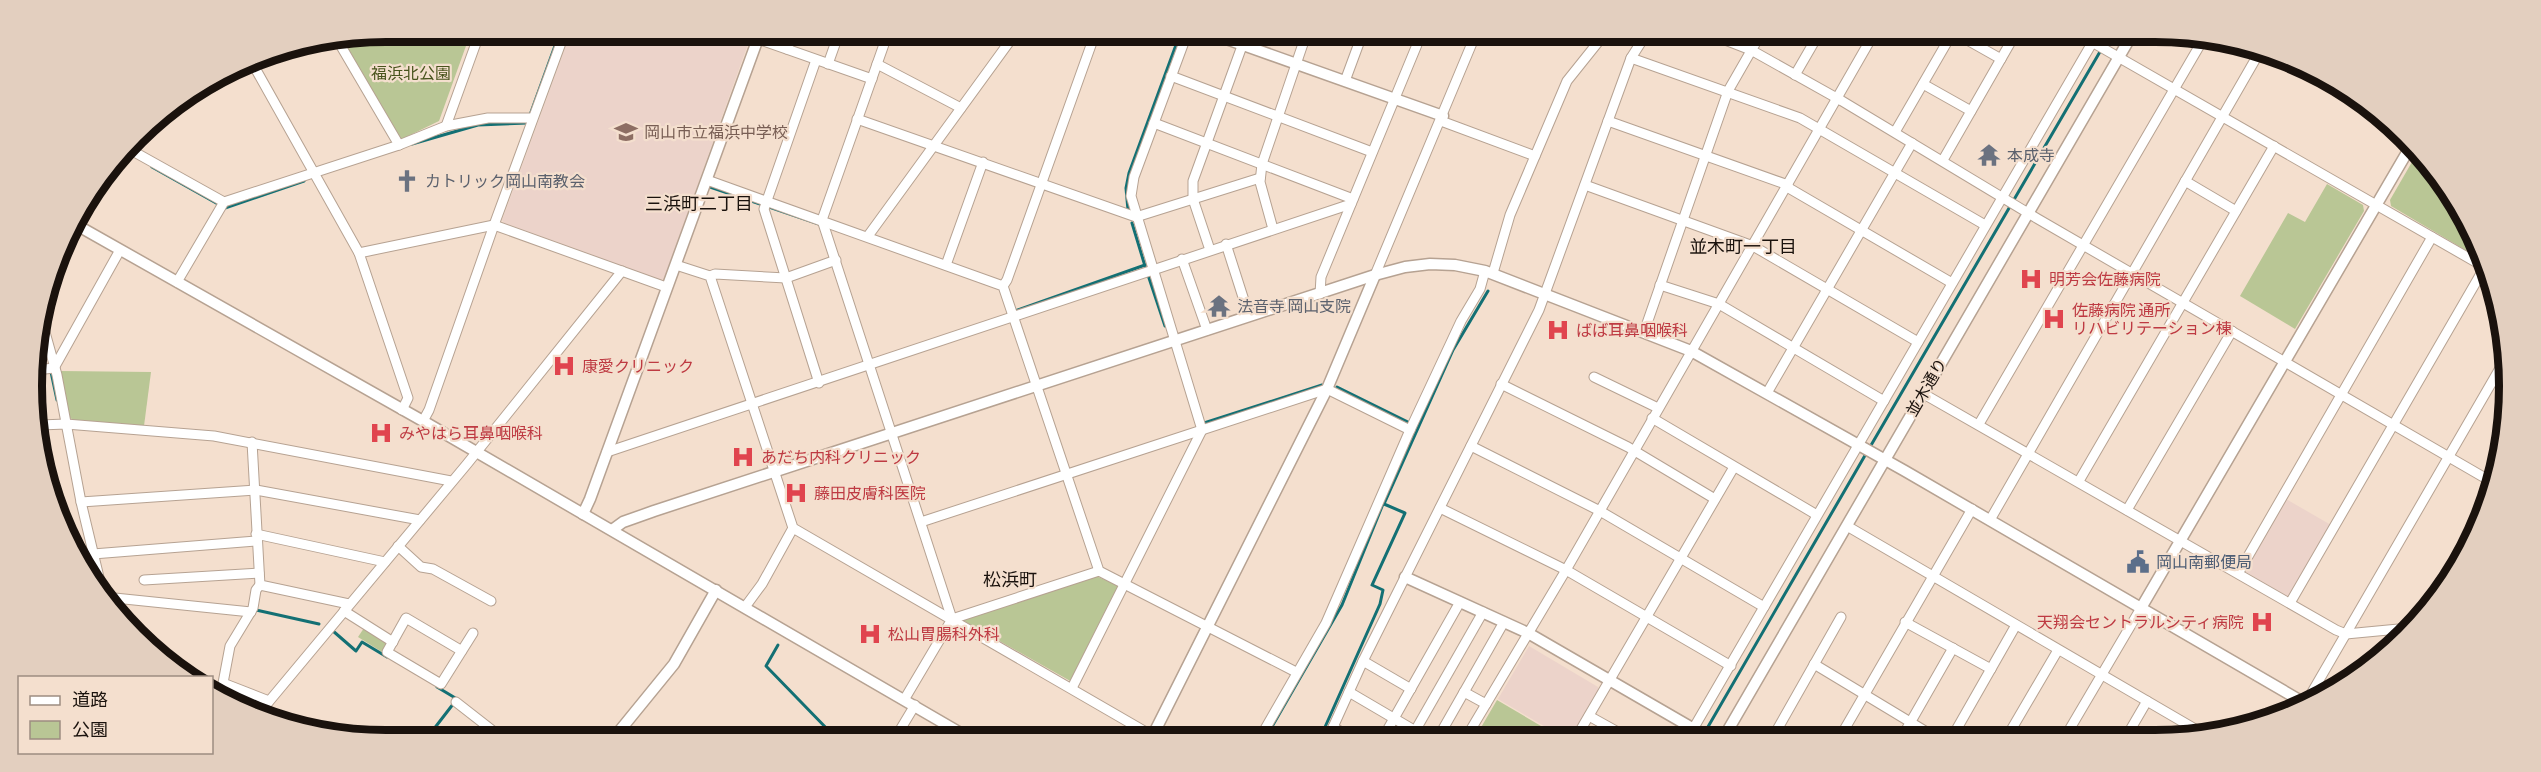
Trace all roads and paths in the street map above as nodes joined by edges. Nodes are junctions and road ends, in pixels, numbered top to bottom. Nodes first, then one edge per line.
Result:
1 (476, 42) edge
2 (561, 42) edge
3 (757, 42) edge
4 (772, 42) edge
5 (790, 42) edge
6 (836, 42) edge
7 (885, 42) edge
8 (1009, 42) edge
9 (1092, 42) edge
10 (1184, 42) edge
11 (1243, 42) edge
12 (1249, 42) edge
13 (1304, 42) edge
14 (1359, 42) edge
15 (1417, 42) edge
16 (1473, 42) edge
17 (1598, 42) edge
18 (1641, 42) edge
19 (1730, 42) edge
20 (1756, 42) edge
21 (1814, 42) edge
22 (1869, 42) edge
23 (1947, 42) edge
24 (1971, 42) edge
25 (2011, 42) edge
26 (2092, 42) edge
27 (2095, 42) edge
28 (2128, 42) edge
29 (340, 45) edge
30 (2200, 45) edge
31 (787, 49) junction
32 (1751, 50) junction
33 (2119, 57) junction
34 (2256, 57) edge
35 (1631, 58) junction
36 (2001, 59) junction
37 (816, 60) junction
38 (1296, 63) junction
39 (828, 64) junction
40 (877, 64) junction
41 (255, 68) edge
42 (1795, 75) junction
43 (1171, 76) junction
44 (872, 79) junction
45 (1345, 81) junction
46 (1923, 84) junction
47 (2174, 89) junction
48 (1728, 91) junction
49 (1224, 96) junction
50 (1836, 98) junction
51 (1394, 99) junction
52 (961, 108) junction
53 (1971, 111) junction
54 (1277, 116) junction
55 (2222, 116) junction
56 (530, 118) junction
57 (1442, 118) junction
58 (857, 119) junction
59 (1608, 121) junction
60 (1154, 123) junction
61 (446, 126) junction
62 (1820, 128) junction
63 (1895, 132) junction
64 (1912, 142) junction
65 (1206, 143) junction
66 (399, 145) junction
67 (934, 145) junction
68 (2274, 146) junction
69 (134, 152) edge
70 (1372, 152) junction
71 (2407, 152) edge
72 (1535, 156) junction
73 (1706, 156) junction
74 (1943, 160) junction
75 (983, 162) junction
76 (1262, 164) junction
77 (1895, 172) junction
78 (315, 175) junction
79 (1260, 178) junction
80 (707, 180) junction
81 (2185, 181) junction
82 (1041, 184) junction
83 (1585, 185) junction
84 (1787, 186) junction
85 (2005, 197) junction
86 (1193, 199) junction
87 (1352, 201) junction
88 (222, 205) junction
89 (764, 205) junction
90 (2377, 205) junction
91 (2235, 211) junction
92 (2028, 213) junction
93 (1136, 217) junction
94 (1683, 220) junction
95 (494, 225) junction
96 (824, 225) junction
97 (1985, 225) junction
98 (81, 227) edge
99 (1273, 229) junction
100 (1861, 231) junction
101 (868, 236) junction
102 (2432, 237) junction
103 (1226, 244) junction
104 (2082, 245) junction
105 (1753, 246) junction
106 (120, 250) junction
107 (1210, 250) junction
108 (358, 253) junction
109 (1182, 259) junction
110 (836, 260) junction
111 (2476, 262) edge
112 (676, 264) junction
113 (946, 265) junction
114 (1154, 268) junction
115 (622, 271) junction
116 (1489, 272) junction
117 (2131, 273) junction
118 (2481, 274) edge
119 (1376, 275) junction
120 (710, 276) junction
121 (786, 278) junction
122 (177, 282) junction
123 (1952, 283) junction
124 (1660, 285) junction
125 (1003, 286) junction
126 (666, 287) junction
127 (1827, 290) junction
128 (1544, 293) junction
129 (1320, 294) junction
130 (2182, 302) junction
131 (1719, 304) junction
132 (1013, 313) junction
133 (1249, 316) junction
134 (1207, 330) junction
135 (1644, 332) junction
136 (2232, 332) junction
137 (45, 339) edge
138 (1175, 340) junction
139 (1918, 342) junction
140 (1793, 348) junction
141 (1691, 351) junction
142 (2286, 363) junction
143 (870, 366) junction
144 (51, 368) junction
145 (43, 369) edge
146 (2498, 371) edge
147 (1594, 377) dead end
148 (819, 383) junction
149 (1501, 384) junction
150 (1038, 386) junction
151 (1327, 389) junction
152 (1767, 393) junction
153 (1922, 393) junction
154 (2341, 395) junction
155 (1884, 401) junction
156 (752, 405) junction
157 (1658, 408) junction
158 (402, 410) junction
159 (1652, 418) junction
160 (423, 421) junction
161 (66, 424) junction
162 (1979, 424) junction
163 (44, 425) edge
164 (2394, 425) junction
165 (1202, 430) junction
166 (1410, 430) junction
167 (891, 434) junction
168 (252, 442) junction
169 (1471, 446) junction
170 (1865, 448) junction
171 (1633, 451) junction
172 (475, 452) junction
173 (607, 452) junction
174 (2029, 453) junction
175 (2448, 457) junction
176 (1885, 459) junction
177 (1734, 467) junction
178 (774, 471) junction
179 (1068, 474) junction
180 (2486, 479) edge
181 (451, 481) junction
182 (2079, 482) junction
183 (255, 490) junction
184 (1715, 499) junction
185 (81, 502) junction
186 (1440, 508) junction
187 (1972, 509) junction
188 (2127, 510) junction
189 (1599, 511) junction
190 (583, 514) junction
191 (1817, 515) junction
192 (420, 520) junction
193 (1990, 520) junction
194 (921, 522) junction
195 (1847, 526) junction
196 (793, 528) junction
197 (612, 530) junction
198 (256, 538) junction
199 (2182, 540) junction
200 (398, 546) junction
201 (93, 554) junction
202 (1681, 558) junction
203 (385, 562) junction
204 (1566, 570) junction
205 (1099, 572) junction
206 (2239, 572) junction
207 (258, 573) junction
208 (98, 574) edge
209 (1931, 576) junction
210 (1405, 577) junction
211 (144, 580) dead end
212 (260, 585) junction
213 (1125, 585) junction
214 (716, 590) junction
215 (115, 597) edge
216 (491, 601) dead end
217 (1460, 602) junction
218 (2290, 603) junction
219 (745, 607) junction
220 (346, 608) junction
221 (1764, 608) junction
222 (2141, 608) junction
223 (251, 612) junction
224 (1483, 612) junction
225 (1647, 616) junction
226 (1841, 618) dead end
227 (952, 619) junction
228 (1504, 622) junction
229 (1905, 622) junction
230 (2016, 625) junction
231 (1207, 626) junction
232 (2398, 629) edge
233 (473, 633) dead end
234 (1528, 633) junction
235 (2346, 634) junction
236 (393, 642) junction
237 (1953, 648) junction
238 (2058, 650) junction
239 (462, 651) junction
240 (1363, 661) junction
241 (1814, 664) junction
242 (1731, 666) junction
243 (1991, 669) junction
244 (1296, 672) junction
245 (2101, 675) junction
246 (1609, 681) junction
247 (1072, 688) junction
248 (1411, 688) junction
249 (2314, 691) edge
250 (1349, 692) junction
251 (1464, 692) junction
252 (1864, 694) junction
253 (2297, 700) edge
254 (269, 701) junction
255 (2147, 701) junction
256 (456, 702) dead end
257 (910, 703) junction
258 (1486, 704) junction
259 (264, 708) edge
260 (1589, 716) junction
261 (1394, 719) junction
262 (1910, 722) junction
263 (2189, 726) joint
264 (2192, 728) edge
265 (492, 730) edge
266 (624, 730) edge
267 (899, 730) edge
268 (956, 730) edge
269 (1143, 730) edge
270 (1155, 730) edge
271 (1264, 730) edge
272 (1331, 730) edge
273 (1388, 730) edge
274 (1412, 730) edge
275 (1421, 730) edge
276 (1442, 730) edge
277 (1471, 730) edge
278 (1581, 730) edge
279 (1614, 730) edge
280 (1690, 730) edge
281 (1699, 730) edge
282 (1728, 730) edge
283 (1777, 730) edge
284 (1844, 730) edge
285 (1906, 730) edge
286 (1923, 730) edge
287 (1956, 730) edge
288 (2011, 730) edge
289 (2069, 730) edge
290 (2130, 730) edge

1 - 61 street
2 - 56 street
3 - 80 street
4 - 31 street
5 - 31 street
6 - 39 street
7 - 40 street
8 - 52 street
9 - 82 street
10 - 43 street
11 - 49 street
12 - 38 street
13 - 38 street
14 - 45 street
15 - 51 street
16 - 57 street
17 - 72 street
18 - 35 street
19 - 32 street
20 - 32 street
21 - 42 street
22 - 50 street
23 - 46 street
24 - 36 street
25 - 36 street
26 - 85 street
27 - 33 street
28 - 33 street, 並木通り
29 - 66 street
30 - 47 street
31 - 37 street
32 - 42 street
32 - 48 street
33 - 47 street
33 - 92 street, 並木通り
34 - 55 street
35 - 48 street
35 - 59 street
36 - 53 street
37 - 39 street
37 - 89 street
38 - 45 street
38 - 54 street
39 - 44 street
40 - 44 street
40 - 52 street
41 - 78 street
42 - 50 street
43 - 49 street
43 - 60 street
44 - 58 street
45 - 51 street
46 - 53 street
46 - 63 street
47 - 55 street
47 - 104 street
48 - 62 street
48 - 73 street
49 - 54 street
49 - 65 street
50 - 62 street
50 - 63 street
51 - 57 street
51 - 70 street
52 - 67 street
53 - 74 street
54 - 70 street
54 - 76 street
55 - 68 street
55 - 81 street
56 - 61 street
56 - 95 street
57 - 72 street
57 - 119 street
58 - 67 street
58 - 96 street
59 - 73 street
59 - 83 street
60 - 65 street
60 - 93 street
61 - 66 street
62 - 77 street
62 - 84 street
63 - 64 street
64 - 74 street
64 - 77 street
65 - 76 street
65 - 86 street
66 - 78 street
67 - 75 street
67 - 101 street
68 - 90 street
68 - 91 street
69 - 88 street
70 - 87 street
71 - 90 street
72 - 116 street
73 - 84 street
73 - 94 street
74 - 85 street
75 - 82 street
75 - 113 street
76 - 79 street
76 - 87 street
77 - 97 street
77 - 100 street
78 - 88 street
78 - 108 street
79 - 86 street
79 - 99 street
80 - 89 street
80 - 112 street
81 - 91 street
81 - 117 street
82 - 93 street
82 - 125 street
83 - 94 street
83 - 128 street
84 - 100 street
84 - 105 street
85 - 92 street
85 - 97 street
86 - 93 street
86 - 107 street
87 - 99 street
87 - 129 street
88 - 122 street
89 - 96 street
89 - 121 street
90 - 102 street
90 - 142 street
91 - 130 street
92 - 104 street
92 - 153 street, 並木通り
93 - 114 street
94 - 105 street
94 - 124 street
95 - 108 street
95 - 115 street
95 - 160 street
96 - 101 street
96 - 110 street
97 - 123 street
98 - 106 street
99 - 103 street
100 - 123 street
100 - 127 street
101 - 113 street
102 - 111 street
102 - 154 street
103 - 107 street
103 - 133 street
104 - 117 street
104 - 162 street
105 - 127 street
105 - 131 street
106 - 122 street
106 - 144 street
107 - 109 street
108 - 158 street
109 - 114 street
109 - 134 street
110 - 121 street
110 - 143 street
112 - 120 street
112 - 126 street
113 - 125 street
114 - 132 street
114 - 138 street
115 - 126 street
115 - 172 street
116 - 119 street
116 - 128 street
116 - 166 street
117 - 130 street
117 - 174 street
118 - 164 street
119 - 129 street
119 - 151 street
120 - 121 street
120 - 156 street
121 - 148 street
122 - 158 street
123 - 139 street
124 - 131 street
124 - 135 street
125 - 132 street
126 - 173 street
127 - 139 street
127 - 140 street
128 - 135 street
128 - 149 street
129 - 133 street
130 - 136 street
130 - 182 street
131 - 140 street
131 - 141 street
132 - 143 street
132 - 150 street
133 - 134 street
134 - 138 street
135 - 141 street
136 - 142 street
136 - 188 street
137 - 144 street
138 - 150 street
138 - 165 street
139 - 155 street
140 - 152 street
140 - 155 street
141 - 152 street
141 - 157 street
142 - 154 street
142 - 199 street
143 - 148 street
143 - 167 street
144 - 145 street
144 - 161 street
146 - 175 street
147 - 157 street
148 - 156 street
149 - 169 street
149 - 171 street
150 - 167 street
150 - 179 street
151 - 165 street
151 - 166 street
151 - 231 street
152 - 170 street
153 - 162 street
153 - 176 street, 並木通り
154 - 164 street
154 - 206 street
155 - 170 street
156 - 173 street
156 - 178 street
157 - 159 street
158 - 160 street
159 - 171 street
159 - 177 street
160 - 172 street
161 - 163 street
161 - 168 street
161 - 185 street
162 - 174 street
164 - 175 street
164 - 218 street
165 - 179 street
165 - 213 street
166 - 244 street
167 - 178 street
167 - 194 street
168 - 181 street
168 - 183 street
169 - 186 street
169 - 189 street
170 - 176 street
170 - 191 street
171 - 184 street
171 - 189 street
172 - 181 street
172 - 190 street
173 - 190 street
174 - 182 street
174 - 193 street
175 - 180 street
175 - 235 street
176 - 187 street
176 - 195 street, 並木通り
177 - 184 street
177 - 191 street
178 - 196 street
178 - 197 street
179 - 194 street
179 - 205 street
181 - 192 street
182 - 188 street
183 - 185 street
183 - 192 street
183 - 198 street
184 - 202 street
185 - 201 street
186 - 204 street
186 - 210 street
187 - 193 street
187 - 209 street
188 - 199 street
189 - 202 street
189 - 204 street
190 - 197 street
191 - 221 street
192 - 200 street
193 - 222 street
194 - 227 street
195 - 209 street
195 - 282 street, 並木通り
196 - 219 street
196 - 227 street
197 - 214 street
198 - 201 street
198 - 203 street
198 - 207 street
199 - 206 street
199 - 222 street
200 - 203 street
200 - 216 street
201 - 208 street
202 - 221 street
202 - 225 street
203 - 220 street
204 - 225 street
204 - 234 street
205 - 213 street
205 - 227 street
206 - 218 street
207 - 211 street
207 - 212 street
209 - 229 street
209 - 230 street
210 - 217 street
210 - 240 street
212 - 220 street
212 - 223 street
213 - 231 street
213 - 247 street
214 - 219 street
214 - 266 street
215 - 223 street
217 - 224 street
217 - 248 street
218 - 235 street
219 - 257 street
220 - 236 street
220 - 254 street
221 - 242 street
222 - 245 street
222 - 253 street
223 - 254 street
224 - 228 street
224 - 275 street
225 - 242 street
225 - 246 street
226 - 241 street
227 - 247 street
227 - 257 street
228 - 234 street
228 - 251 street
229 - 237 street
229 - 252 street
230 - 238 street
230 - 243 street
231 - 244 street
231 - 270 street
232 - 235 street
233 - 239 street
234 - 246 street
234 - 258 street
235 - 249 street
236 - 239 street
236 - 239 street
237 - 243 street
237 - 262 street
238 - 245 street
238 - 288 street
240 - 248 street
240 - 250 street
241 - 252 street
241 - 283 street
242 - 281 street
243 - 287 street
244 - 271 street
245 - 255 street
245 - 289 street
246 - 260 street
246 - 280 street
247 - 269 street
248 - 261 street
250 - 261 street
250 - 272 street
251 - 258 street
251 - 276 street
252 - 262 street
252 - 284 street
254 - 259 street
255 - 263 street
255 - 290 street
256 - 265 street
257 - 267 street
257 - 268 street
258 - 277 street
260 - 278 street
260 - 279 street
261 - 273 street
261 - 274 street
262 - 285 street
262 - 286 street
263 - 264 street

